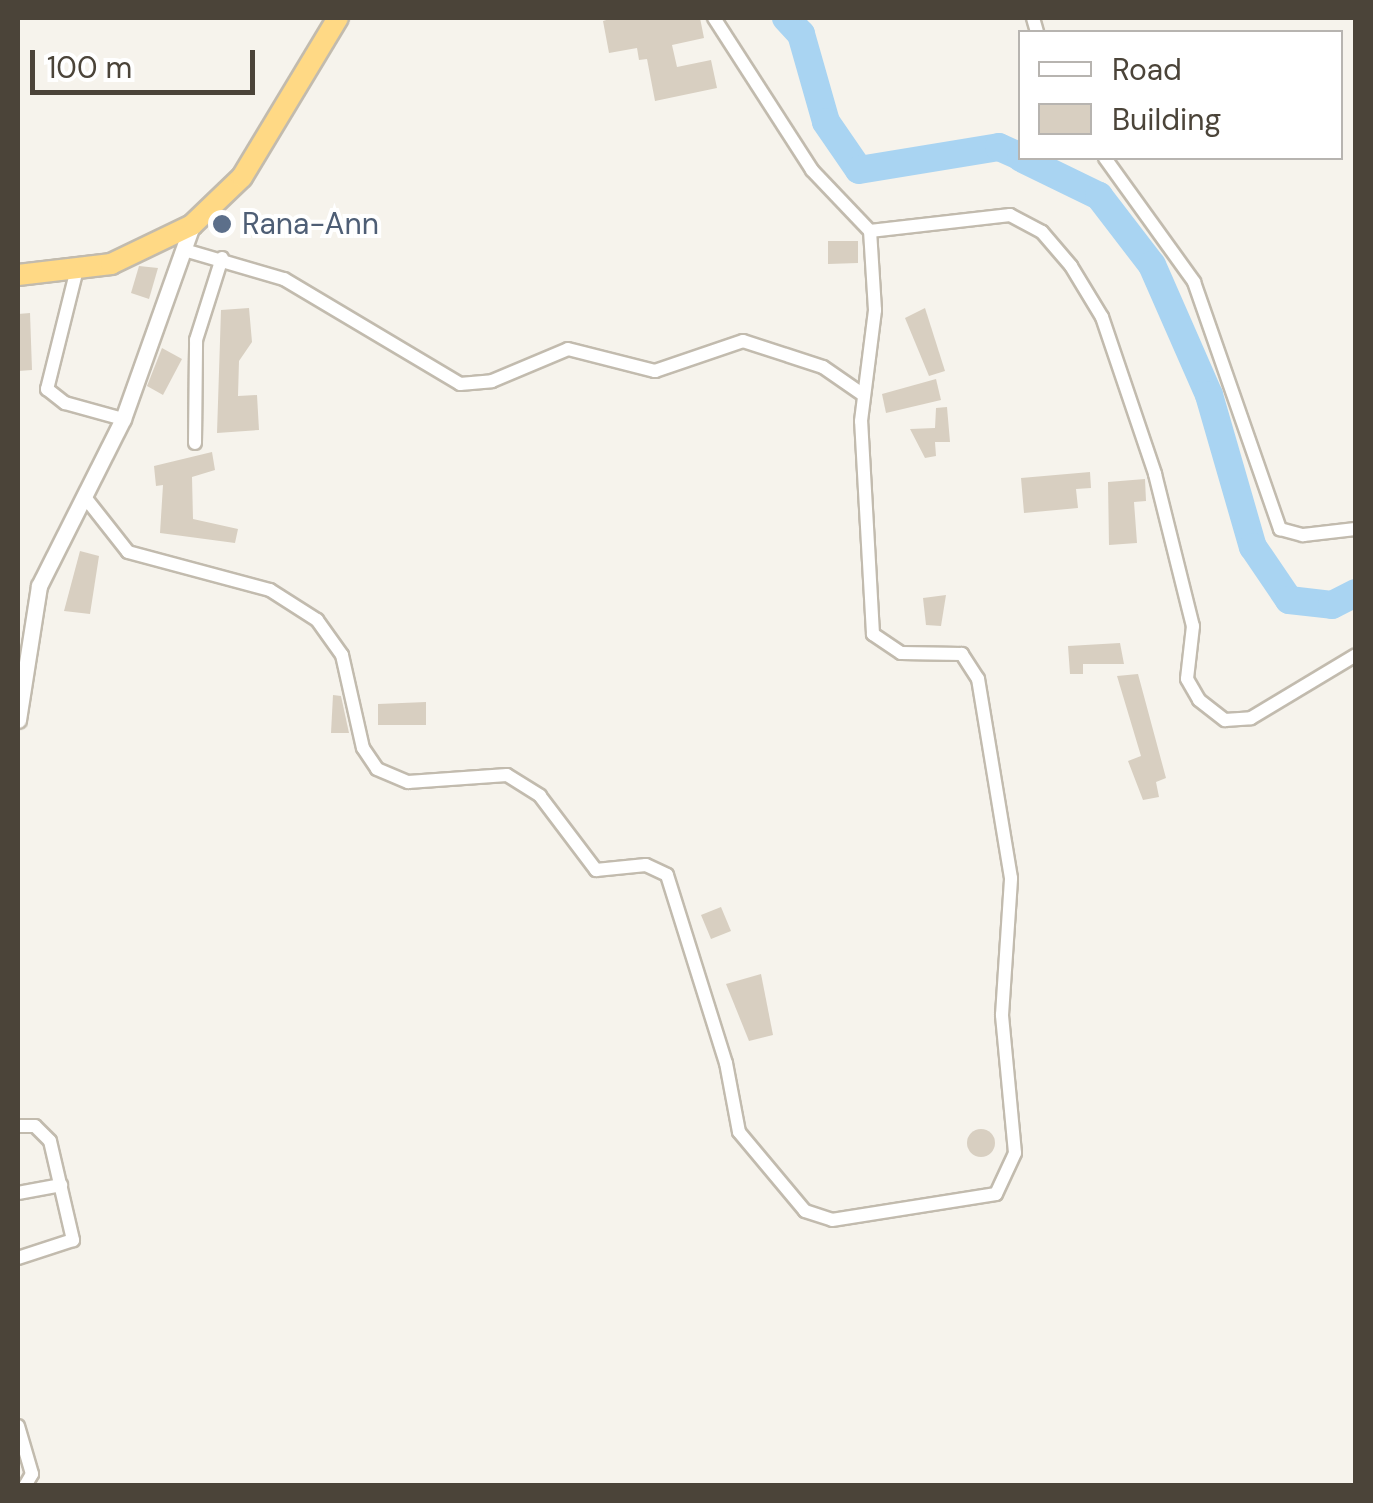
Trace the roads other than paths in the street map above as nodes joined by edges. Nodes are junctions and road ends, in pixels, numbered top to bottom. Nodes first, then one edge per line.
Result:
1 (338, 18) edge
2 (714, 18) edge
3 (1106, 160) edge
4 (192, 225) junction
5 (870, 231) junction
6 (184, 250) junction
7 (222, 258) junction
8 (77, 269) junction
9 (18, 275) edge
10 (862, 394) junction
11 (123, 418) junction
12 (195, 444) dead end
13 (84, 496) junction
14 (1356, 528) edge
15 (1356, 655) edge
16 (18, 720) edge
17 (18, 1126) edge
18 (61, 1185) junction
19 (18, 1193) edge
20 (18, 1258) edge
21 (18, 1426) edge
22 (25, 1486) edge

1 - 4 highway
2 - 5 street
3 - 14 street
4 - 6 street
4 - 8 highway
5 - 10 street
5 - 15 street
6 - 7 street
6 - 11 street
7 - 10 street
7 - 12 street
8 - 9 highway
8 - 11 street
10 - 13 street
11 - 13 street
13 - 16 street
17 - 18 street
18 - 19 street
18 - 20 street
21 - 22 street

